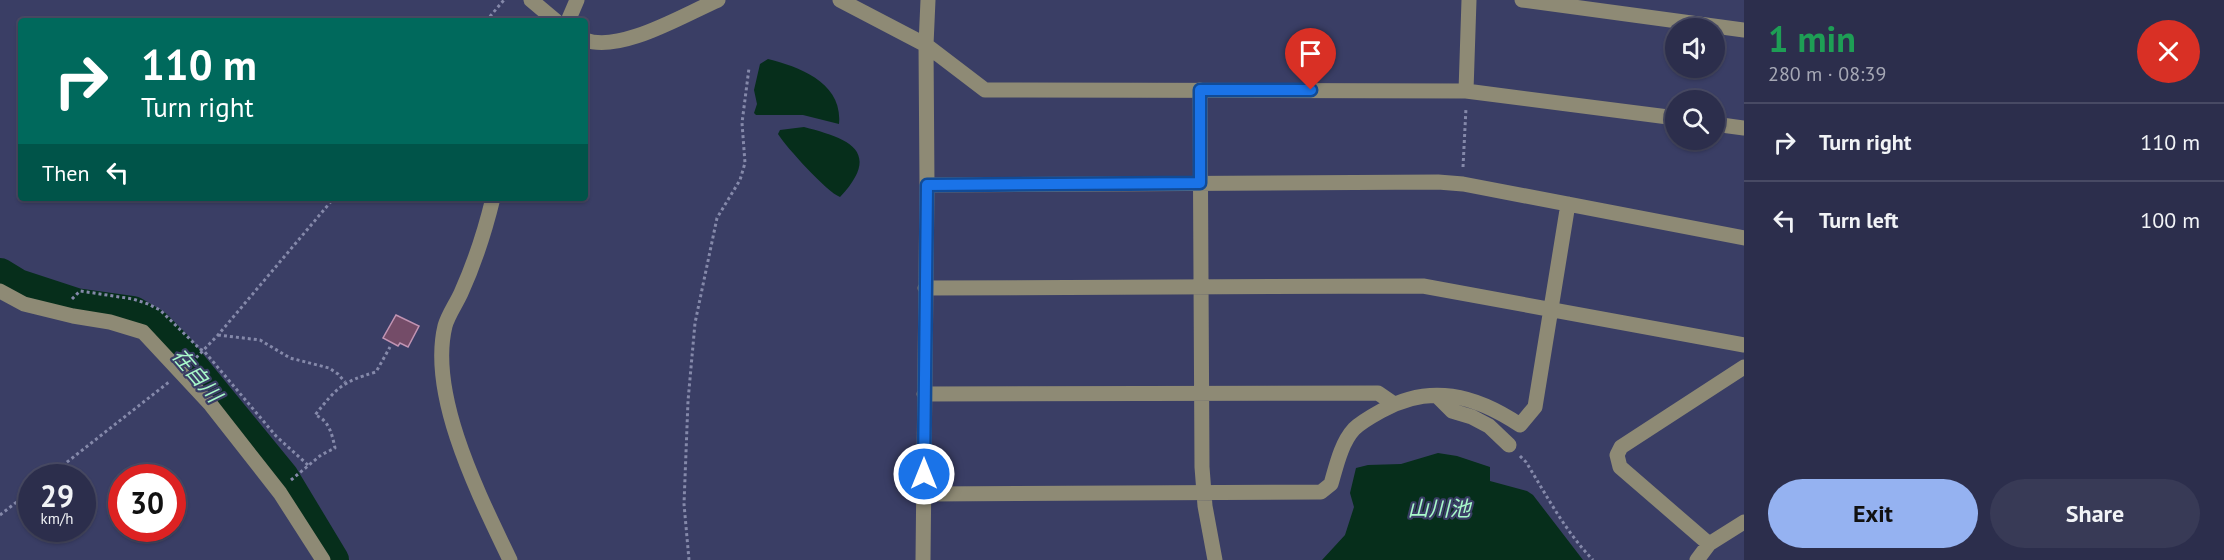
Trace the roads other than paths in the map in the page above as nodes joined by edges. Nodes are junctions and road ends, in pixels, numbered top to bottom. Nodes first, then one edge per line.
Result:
1 (531, 0) edge
2 (577, 0) edge
3 (840, 0) edge
4 (928, 0) edge
5 (1469, 0) edge
6 (1522, 0) edge
7 (710, 2) edge
8 (542, 16) edge
9 (569, 18) edge
10 (1744, 30) edge
11 (588, 40) edge
12 (926, 45) junction
13 (1200, 90) junction
14 (1466, 91) junction
15 (1665, 117) edge
16 (1725, 125) edge
17 (1744, 128) edge
18 (1200, 183) junction
19 (927, 185) junction
20 (492, 201) edge
21 (1568, 204) junction
22 (1744, 238) edge
23 (925, 288) junction
24 (1201, 288) junction
25 (0, 291) edge
26 (1550, 310) junction
27 (1744, 345) edge
28 (1744, 367) edge
29 (1201, 393) junction
30 (924, 394) junction
31 (1437, 396) junction
32 (1394, 404) junction
33 (1509, 445) road end
34 (1203, 492) junction
35 (924, 494) junction
36 (1744, 522) edge
37 (1709, 544) junction
38 (323, 560) edge
39 (510, 560) edge
40 (923, 560) edge
41 (1215, 560) edge
42 (1697, 560) edge

1 - 8 street
2 - 9 street
3 - 12 street
4 - 12 street
5 - 14 street
6 - 10 street
7 - 11 street
12 - 13 street
12 - 19 street
13 - 14 street
13 - 18 street
14 - 15 street
16 - 17 street
18 - 19 street
18 - 21 street
18 - 24 street
19 - 23 street
20 - 39 street
21 - 22 street
21 - 26 street
23 - 24 street
23 - 30 street
24 - 26 street
24 - 29 street
25 - 38 street
26 - 27 street
26 - 31 street
28 - 37 street
29 - 30 street
29 - 32 street
29 - 34 street
30 - 35 street
31 - 32 street
31 - 33 street
32 - 34 street
34 - 35 street
34 - 41 street
35 - 40 street
36 - 37 street
37 - 42 street

